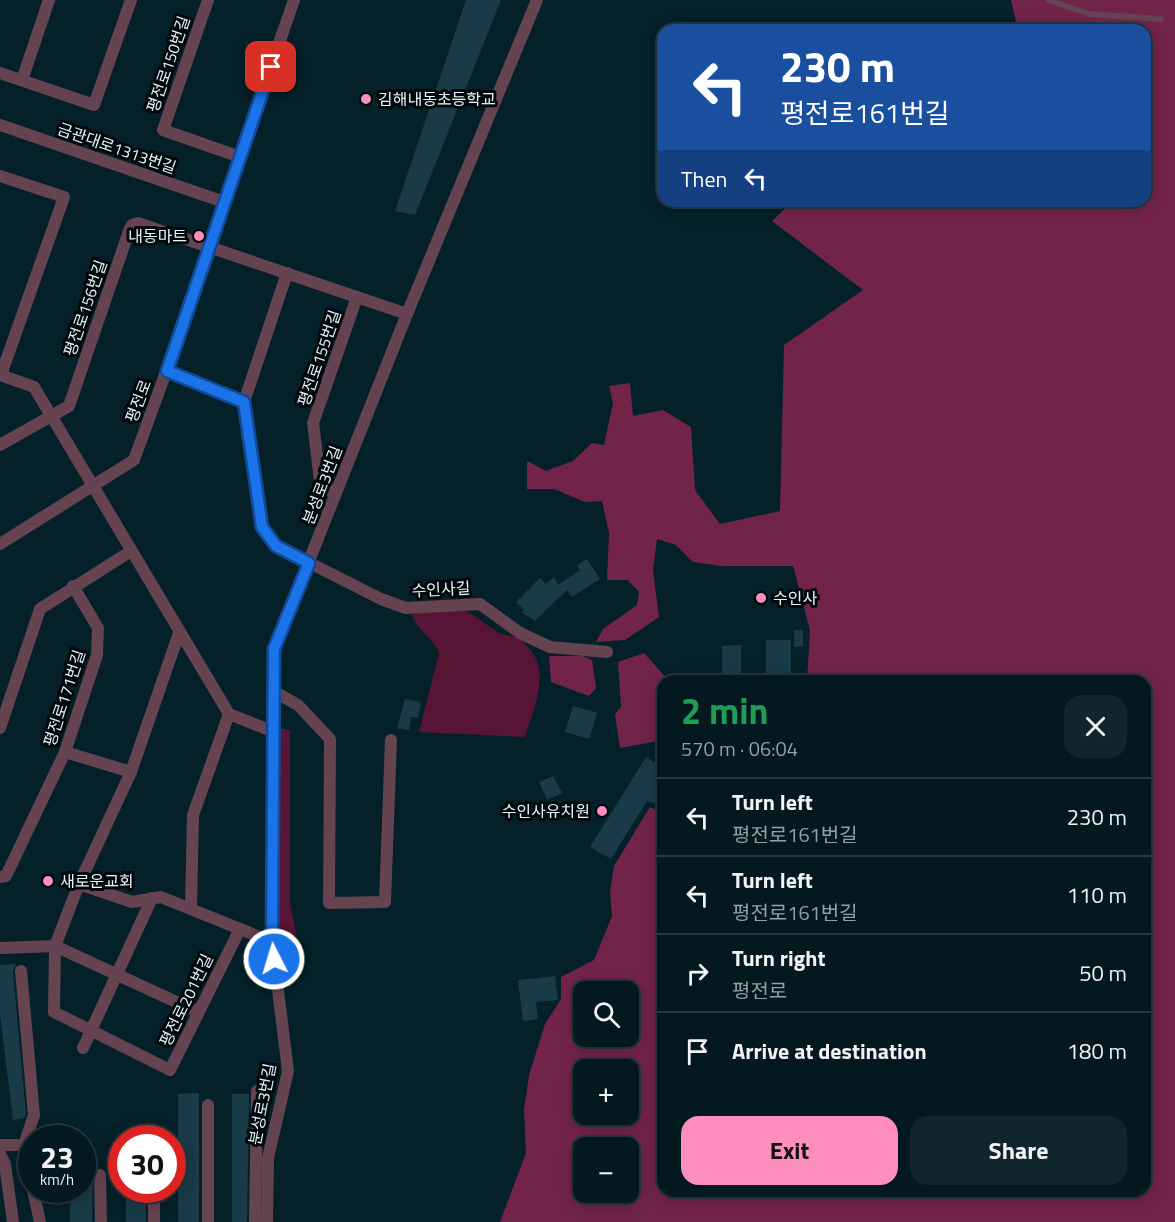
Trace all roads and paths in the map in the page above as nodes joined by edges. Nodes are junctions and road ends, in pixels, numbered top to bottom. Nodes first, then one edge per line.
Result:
1 (49, 0) edge
2 (131, 0) edge
3 (208, 0) edge
4 (294, 0) edge
5 (537, 0) edge
6 (1049, 0) edge
7 (1161, 19) dead end
8 (0, 73) edge
9 (22, 80) junction
10 (0, 125) edge
11 (240, 157) junction
12 (0, 176) edge
13 (224, 202) junction
14 (211, 248) junction
15 (287, 273) junction
16 (357, 297) junction
17 (407, 314) junction
18 (167, 371) junction
19 (1, 375) edge
20 (244, 402) junction
21 (51, 416) junction
22 (0, 445) edge
23 (93, 486) junction
24 (335, 495) junction
25 (0, 544) edge
26 (130, 551) junction
27 (309, 563) junction
28 (73, 586) junction
29 (179, 633) junction
30 (607, 652) dead end
31 (273, 691) junction
32 (229, 714) junction
33 (0, 728) edge
34 (273, 731) junction
35 (391, 740) dead end
36 (65, 752) junction
37 (131, 772) junction
38 (0, 877) edge
39 (79, 884) junction
40 (152, 898) junction
41 (191, 908) junction
42 (240, 929) junction
43 (272, 942) junction
44 (55, 946) junction
45 (0, 948) edge
46 (21, 971) dead end
47 (117, 975) junction
48 (198, 1012) junction
49 (90, 1031) junction
50 (82, 1048) dead end
51 (257, 1091) dead end
52 (208, 1105) dead end
53 (31, 1125) edge
54 (0, 1145) edge
55 (18, 1145) edge
56 (0, 1154) edge
57 (100, 1175) dead end
58 (36, 1203) edge
59 (154, 1203) edge
60 (13, 1222) edge
61 (40, 1222) edge
62 (101, 1222) edge
63 (154, 1222) edge
64 (208, 1222) edge
65 (255, 1222) edge
66 (267, 1222) edge

1 - 9 street
2 - 9 street, 금관대로1313번길
3 - 11 street, 평전로150번길
4 - 11 street, 평전로
5 - 17 street, 분성로3번길
6 - 7 lane
8 - 9 street, 금관대로1313번길
10 - 13 street, 금관대로1313번길
11 - 13 street, 평전로
12 - 19 street
13 - 14 street, 평전로
14 - 15 street, 평전로155번길
14 - 18 street, 평전로
14 - 21 street, 평전로156번길
15 - 16 street, 평전로155번길
15 - 20 street
16 - 17 street, 평전로155번길
16 - 24 street, 평전로155번길
17 - 24 street, 분성로3번길
18 - 20 street
18 - 23 street, 평전로
19 - 21 street
20 - 27 street, 수인사길
21 - 22 street, 평전로156번길
21 - 23 street
23 - 25 street, 평전로
23 - 26 street
24 - 27 street, 분성로3번길
26 - 28 street
26 - 29 street
27 - 30 street, 수인사길
27 - 31 street, 분성로3번길
28 - 33 street
28 - 36 street, 평전로171번길
29 - 32 street
29 - 37 street
31 - 34 street, 분성로3번길
31 - 35 street
32 - 34 street
32 - 41 street
34 - 43 street, 분성로3번길
36 - 37 street
36 - 38 street, 평전로171번길
37 - 39 street
39 - 40 street
39 - 44 street, 평전로201번길
40 - 41 street
40 - 47 street
41 - 42 street
42 - 43 street
42 - 48 street, 평전로201번길
43 - 66 street, 분성로3번길
44 - 45 street
44 - 47 street
44 - 49 street, 평전로201번길
46 - 53 street
47 - 48 street
47 - 49 street
48 - 49 street, 평전로201번길
49 - 50 street
51 - 65 street
52 - 64 street
54 - 55 street
56 - 60 street
57 - 62 street
58 - 61 street
59 - 63 street

